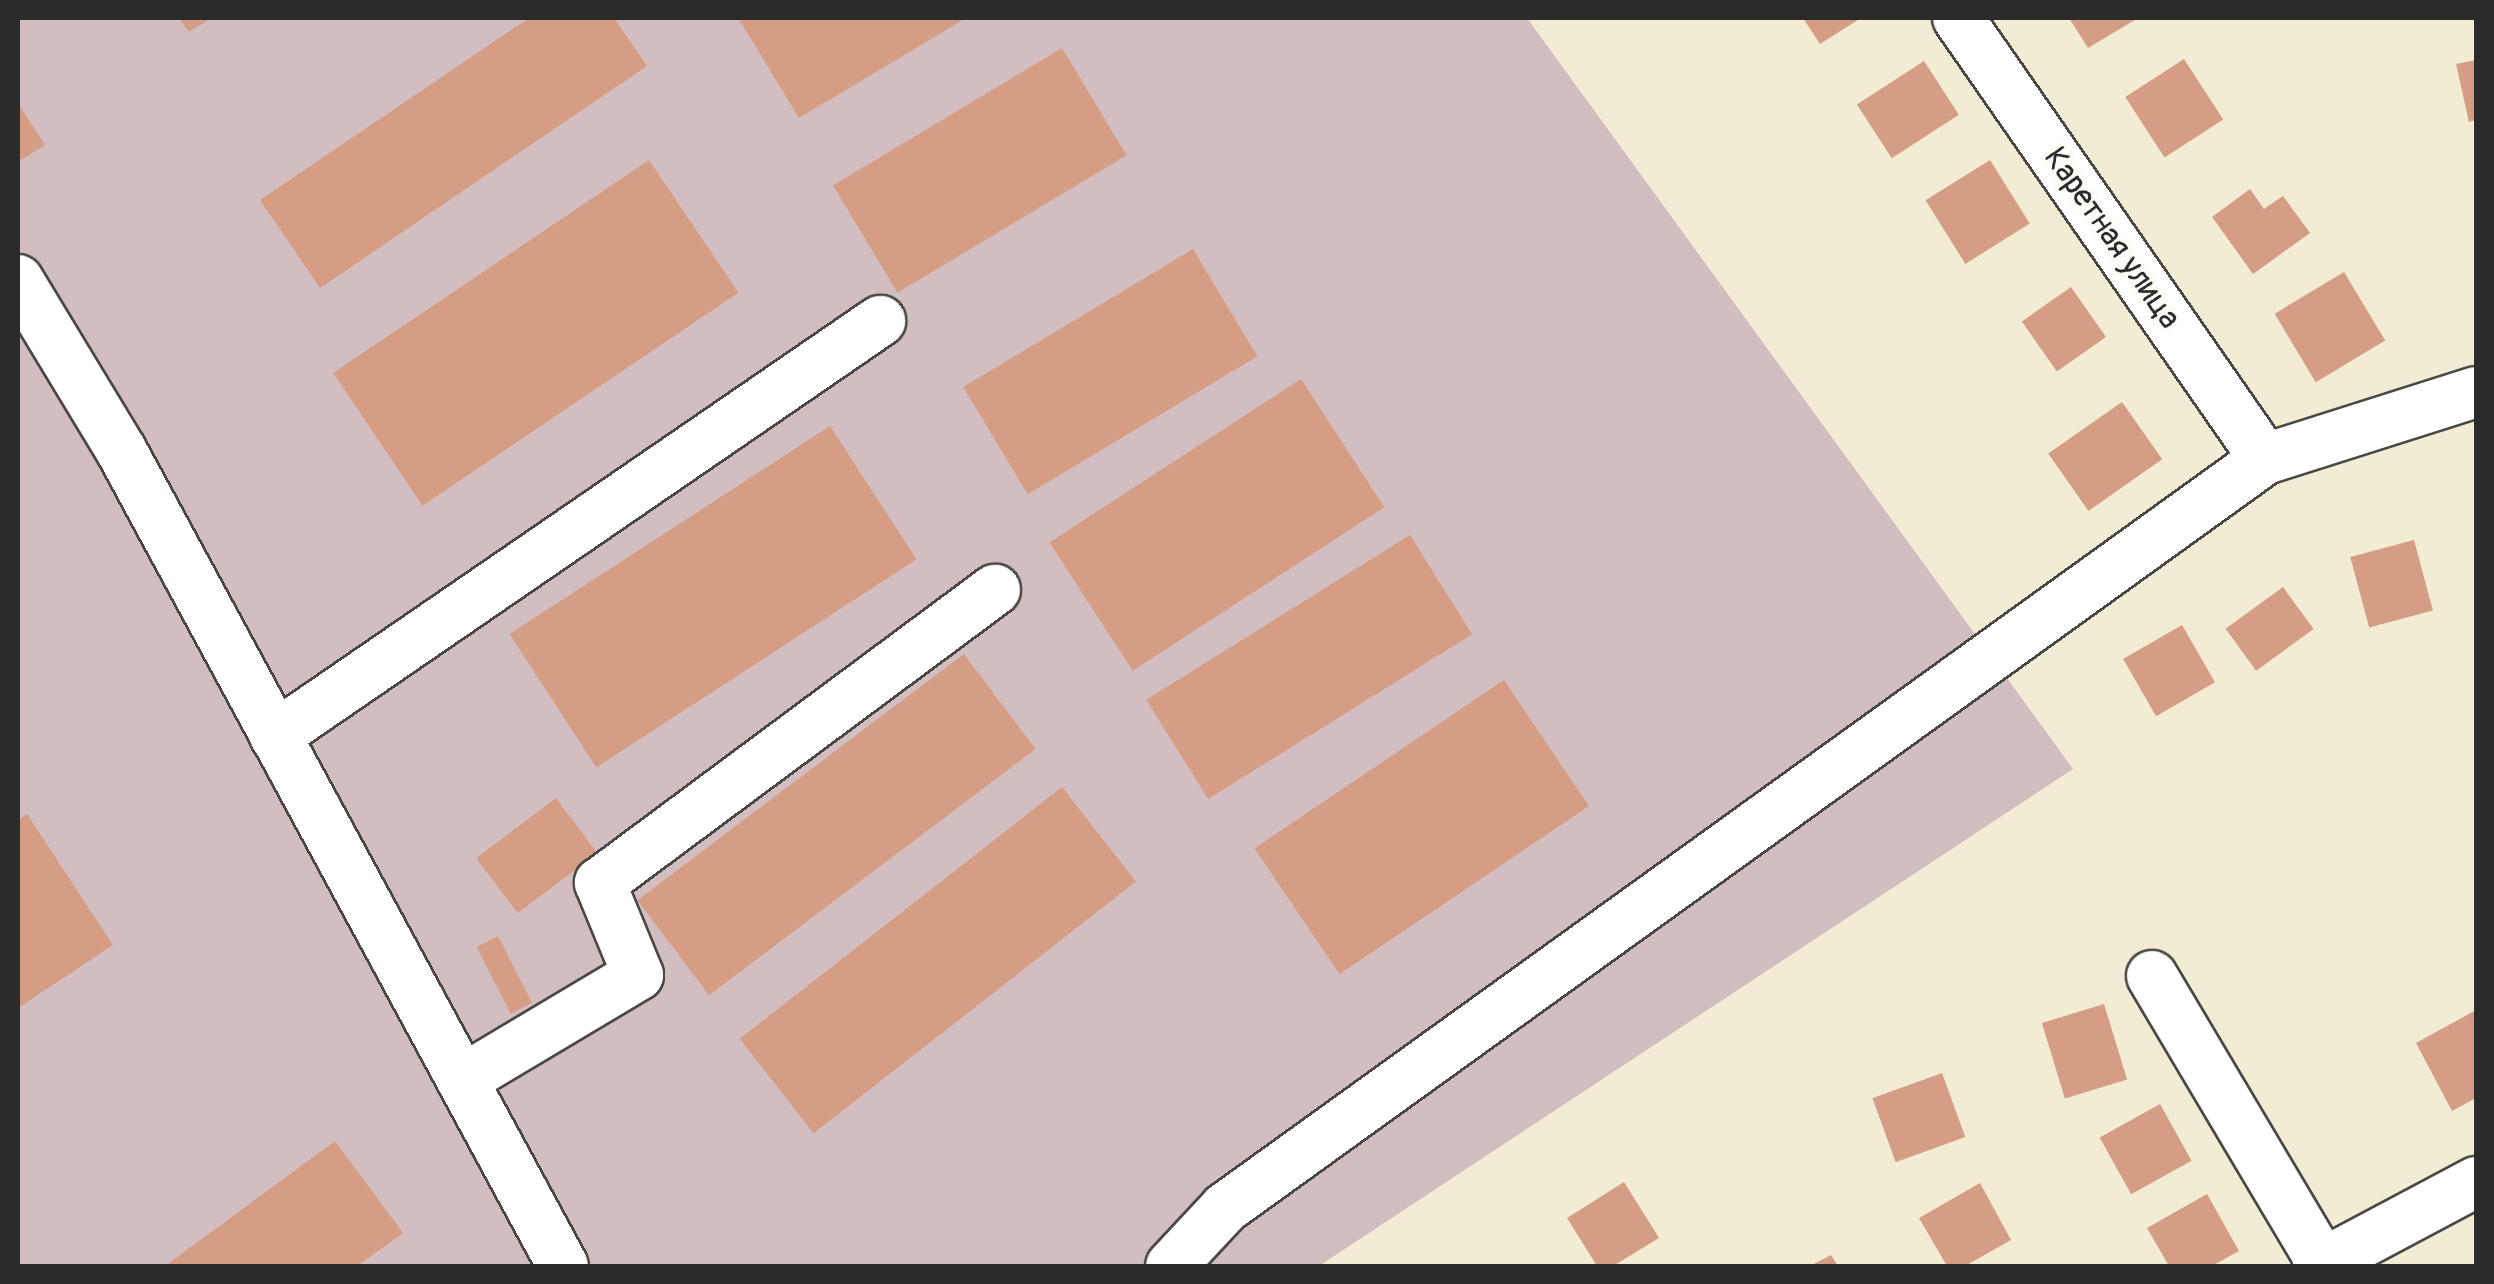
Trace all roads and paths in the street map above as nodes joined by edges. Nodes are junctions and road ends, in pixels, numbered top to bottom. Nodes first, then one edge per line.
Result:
1 (1958, 18) edge
2 (18, 280) edge
3 (880, 321) dead end
4 (2476, 392) edge
5 (2265, 459) junction
6 (994, 590) dead end
7 (275, 736) junction
8 (2152, 976) dead end
9 (462, 1080) junction
10 (2476, 1182) edge
11 (563, 1266) edge
12 (1171, 1266) edge
13 (2322, 1266) edge

1 - 5 street, Каретная улица
2 - 7 street
3 - 7 street
4 - 5 street
5 - 12 street
6 - 9 street
7 - 9 street
8 - 13 street
9 - 11 street
10 - 13 street

